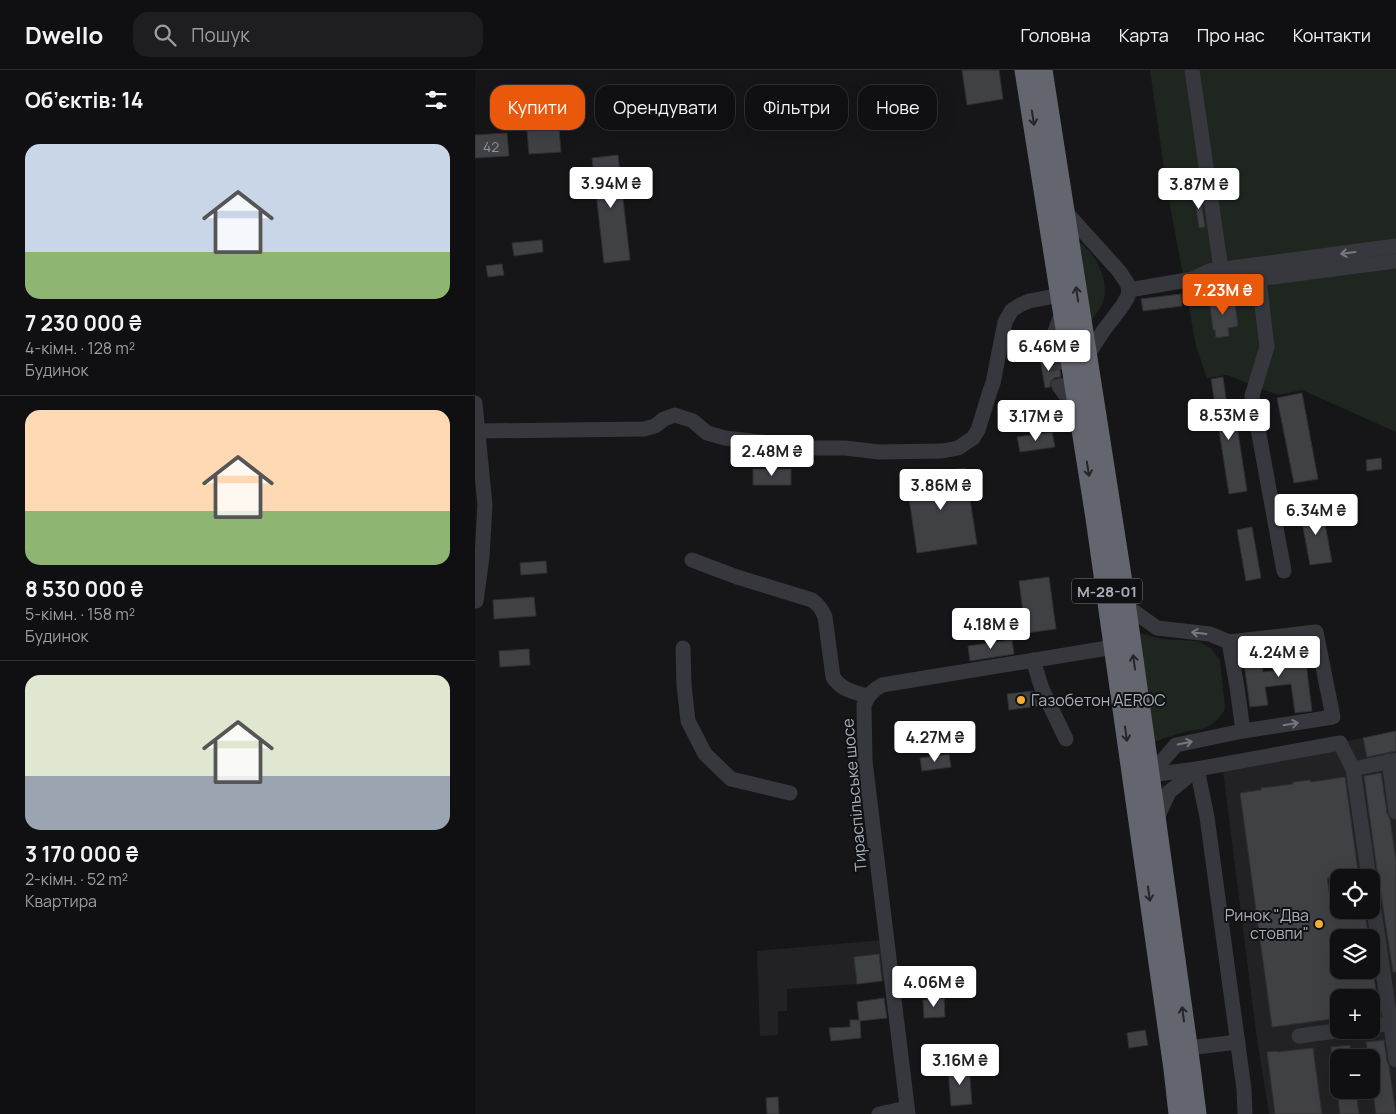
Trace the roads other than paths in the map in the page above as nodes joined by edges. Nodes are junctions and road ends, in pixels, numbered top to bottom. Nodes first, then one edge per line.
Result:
1 (1025, 70) edge
2 (1043, 70) edge
3 (1192, 70) edge
4 (1064, 210) junction
5 (1396, 246) edge
6 (1396, 261) edge
7 (1221, 269) junction
8 (1259, 279) junction
9 (1193, 280) junction
10 (1129, 290) junction
11 (1062, 301) junction
12 (1055, 356) tunnel mouth
13 (1087, 356) junction
14 (1059, 386) tunnel mouth
15 (475, 403) edge
16 (1079, 410) junction
17 (478, 431) junction
18 (692, 560) dead end
19 (1284, 571) dead end
20 (476, 601) edge
21 (1125, 606) junction
22 (1229, 642) junction
23 (1114, 647) junction
24 (683, 648) dead end
25 (1033, 660) junction
26 (867, 696) junction
27 (1243, 731) junction
28 (1066, 739) dead end
29 (1393, 761) edge
30 (1197, 769) junction
31 (1353, 769) junction
32 (1150, 775) junction
33 (790, 793) dead end
34 (1396, 812) edge
35 (1156, 820) junction
36 (1368, 869) edge
37 (1376, 919) edge
38 (1393, 1024) edge
39 (1380, 1025) edge
40 (1330, 1032) edge
41 (1299, 1036) dead end
42 (1237, 1042) junction
43 (1188, 1048) junction
44 (1396, 1060) edge
45 (908, 1111) edge
46 (879, 1114) edge
47 (1179, 1114) edge
48 (1195, 1114) edge
49 (1245, 1114) edge

1 -> 11 highway, М-28-01
2 - 4 highway, М-28-01
3 - 7 street
4 - 10 street
13 -> 4 highway, М-28-01
5 -> 7 street
6 - 8 street
7 - 9 street
8 - 9 street
8 - 19 street
9 - 10 street
10 - 13 street
11 - 12 street
11 - 16 highway, М-28-01
11 - 17 street
13 - 21 highway, М-28-01
14 - 16 street
15 - 17 street
16 -> 23 highway, М-28-01
17 - 20 street
18 - 26 street
22 -> 21 street
32 -> 21 highway, М-28-01
22 - 27 street
27 -> 22 street
23 - 25 street, Тираспільське шосе
23 -> 47 highway, М-28-01
24 - 33 street
25 - 26 street, Тираспільське шосе
25 - 28 street
26 - 45 street, Тираспільське шосе
32 -> 27 street
29 - 31 street
29 - 34 street
30 - 31 street
30 - 32 street
30 - 35 street
30 - 42 street
31 - 36 street
32 - 35 highway, М-28-01
43 -> 35 highway, М-28-01
37 - 38 street
38 - 39 street
38 - 44 street
40 - 41 street
42 - 43 street
42 - 49 street
43 - 48 highway, М-28-01
45 - 46 street

